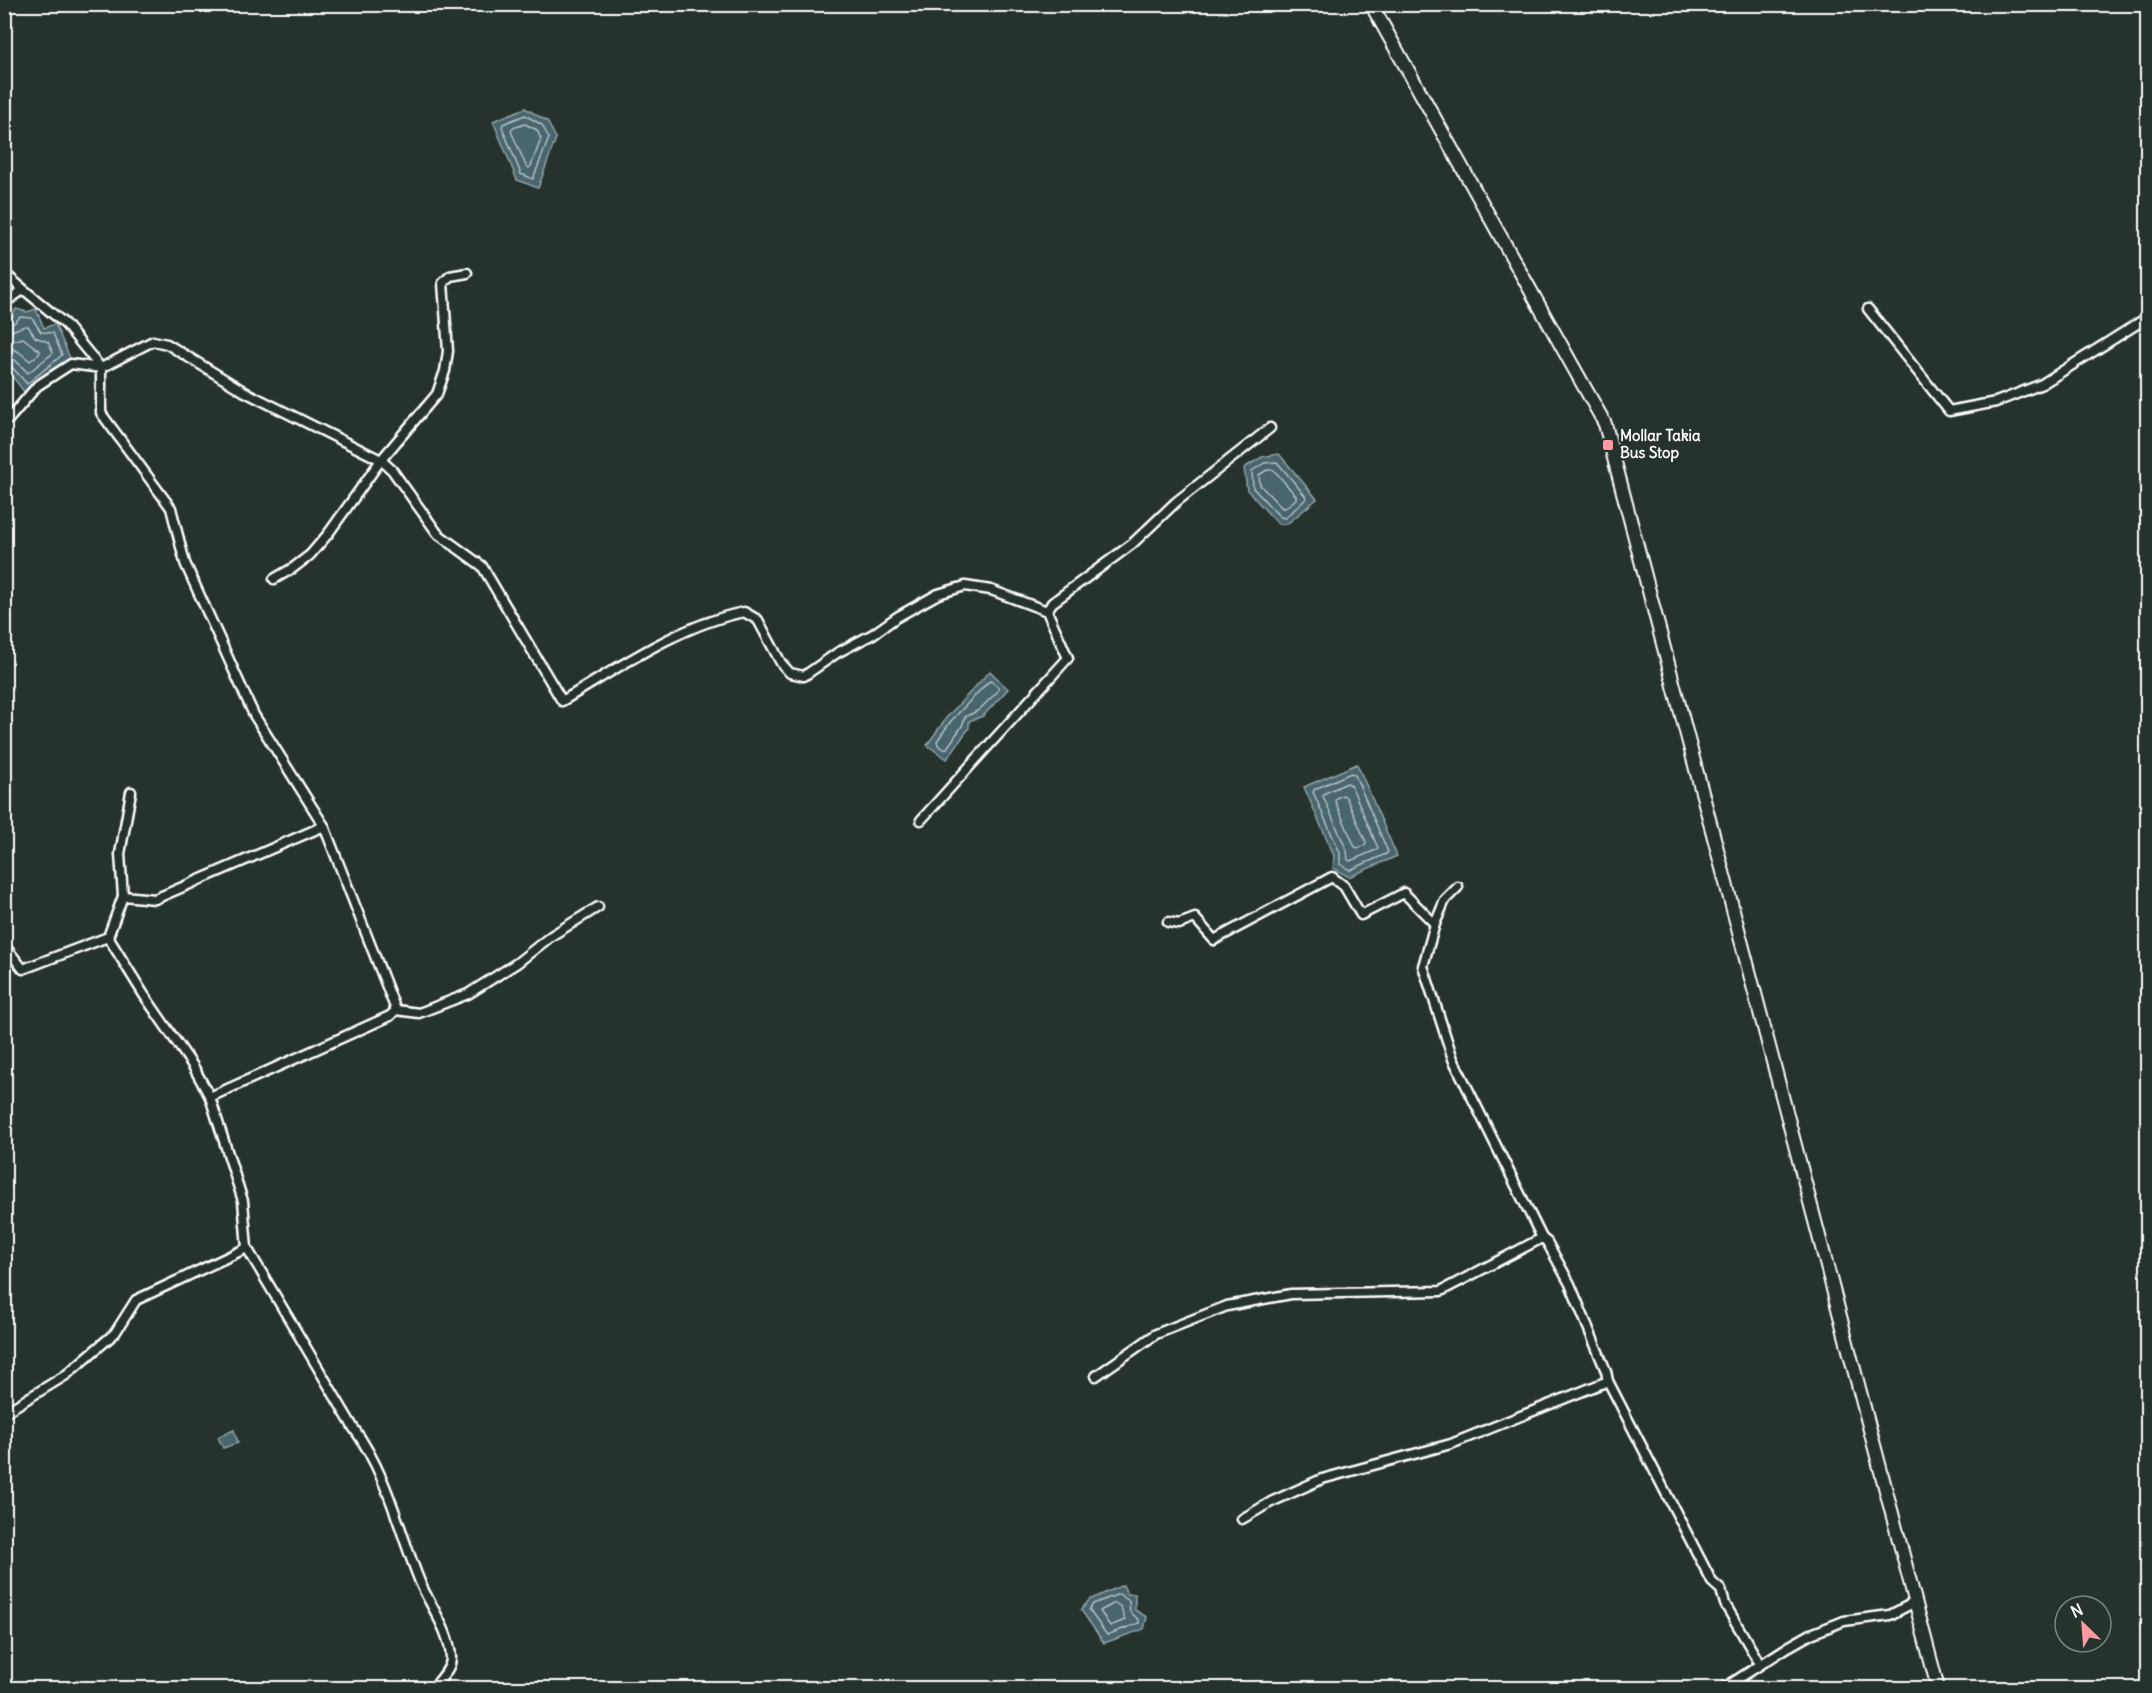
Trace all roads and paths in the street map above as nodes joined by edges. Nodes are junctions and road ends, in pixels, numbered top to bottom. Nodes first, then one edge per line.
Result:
1 (1371, 4) edge
2 (4, 273) edge
3 (467, 273) dead end
4 (23, 290) junction
5 (4, 303) edge
6 (1868, 309) dead end
7 (2148, 317) edge
8 (101, 368) junction
9 (4, 421) edge
10 (1270, 428) dead end
11 (381, 460) junction
12 (274, 579) dead end
13 (1047, 611) junction
14 (131, 792) dead end
15 (921, 820) dead end
16 (324, 826) junction
17 (1458, 887) dead end
18 (123, 896) junction
19 (598, 907) dead end
20 (1168, 922) dead end
21 (1435, 924) junction
22 (108, 937) junction
23 (4, 945) edge
24 (396, 1010) junction
25 (210, 1097) junction
26 (1542, 1238) junction
27 (248, 1248) junction
28 (1096, 1377) dead end
29 (1608, 1381) junction
30 (4, 1413) edge
31 (1242, 1519) dead end
32 (1916, 1602) junction
33 (1757, 1659) dead end
34 (433, 1689) edge
35 (1724, 1689) edge
36 (1938, 1689) edge

1 - 32 main road
2 - 4 street
3 - 11 street
4 - 5 street
4 - 8 street
6 - 7 street
8 - 9 street
8 - 11 street
8 - 16 street
10 - 13 street
11 - 12 street
11 - 13 street
13 - 15 street
14 - 18 street
16 - 18 street
16 - 24 street
17 - 21 street
18 - 22 street
19 - 24 street
20 - 21 street
21 - 26 street
22 - 23 street
22 - 25 street
24 - 25 street
25 - 27 street
26 - 28 street
26 - 29 street
27 - 30 street
27 - 34 street
29 - 31 street
29 - 33 street
32 - 35 street
32 - 36 main road

